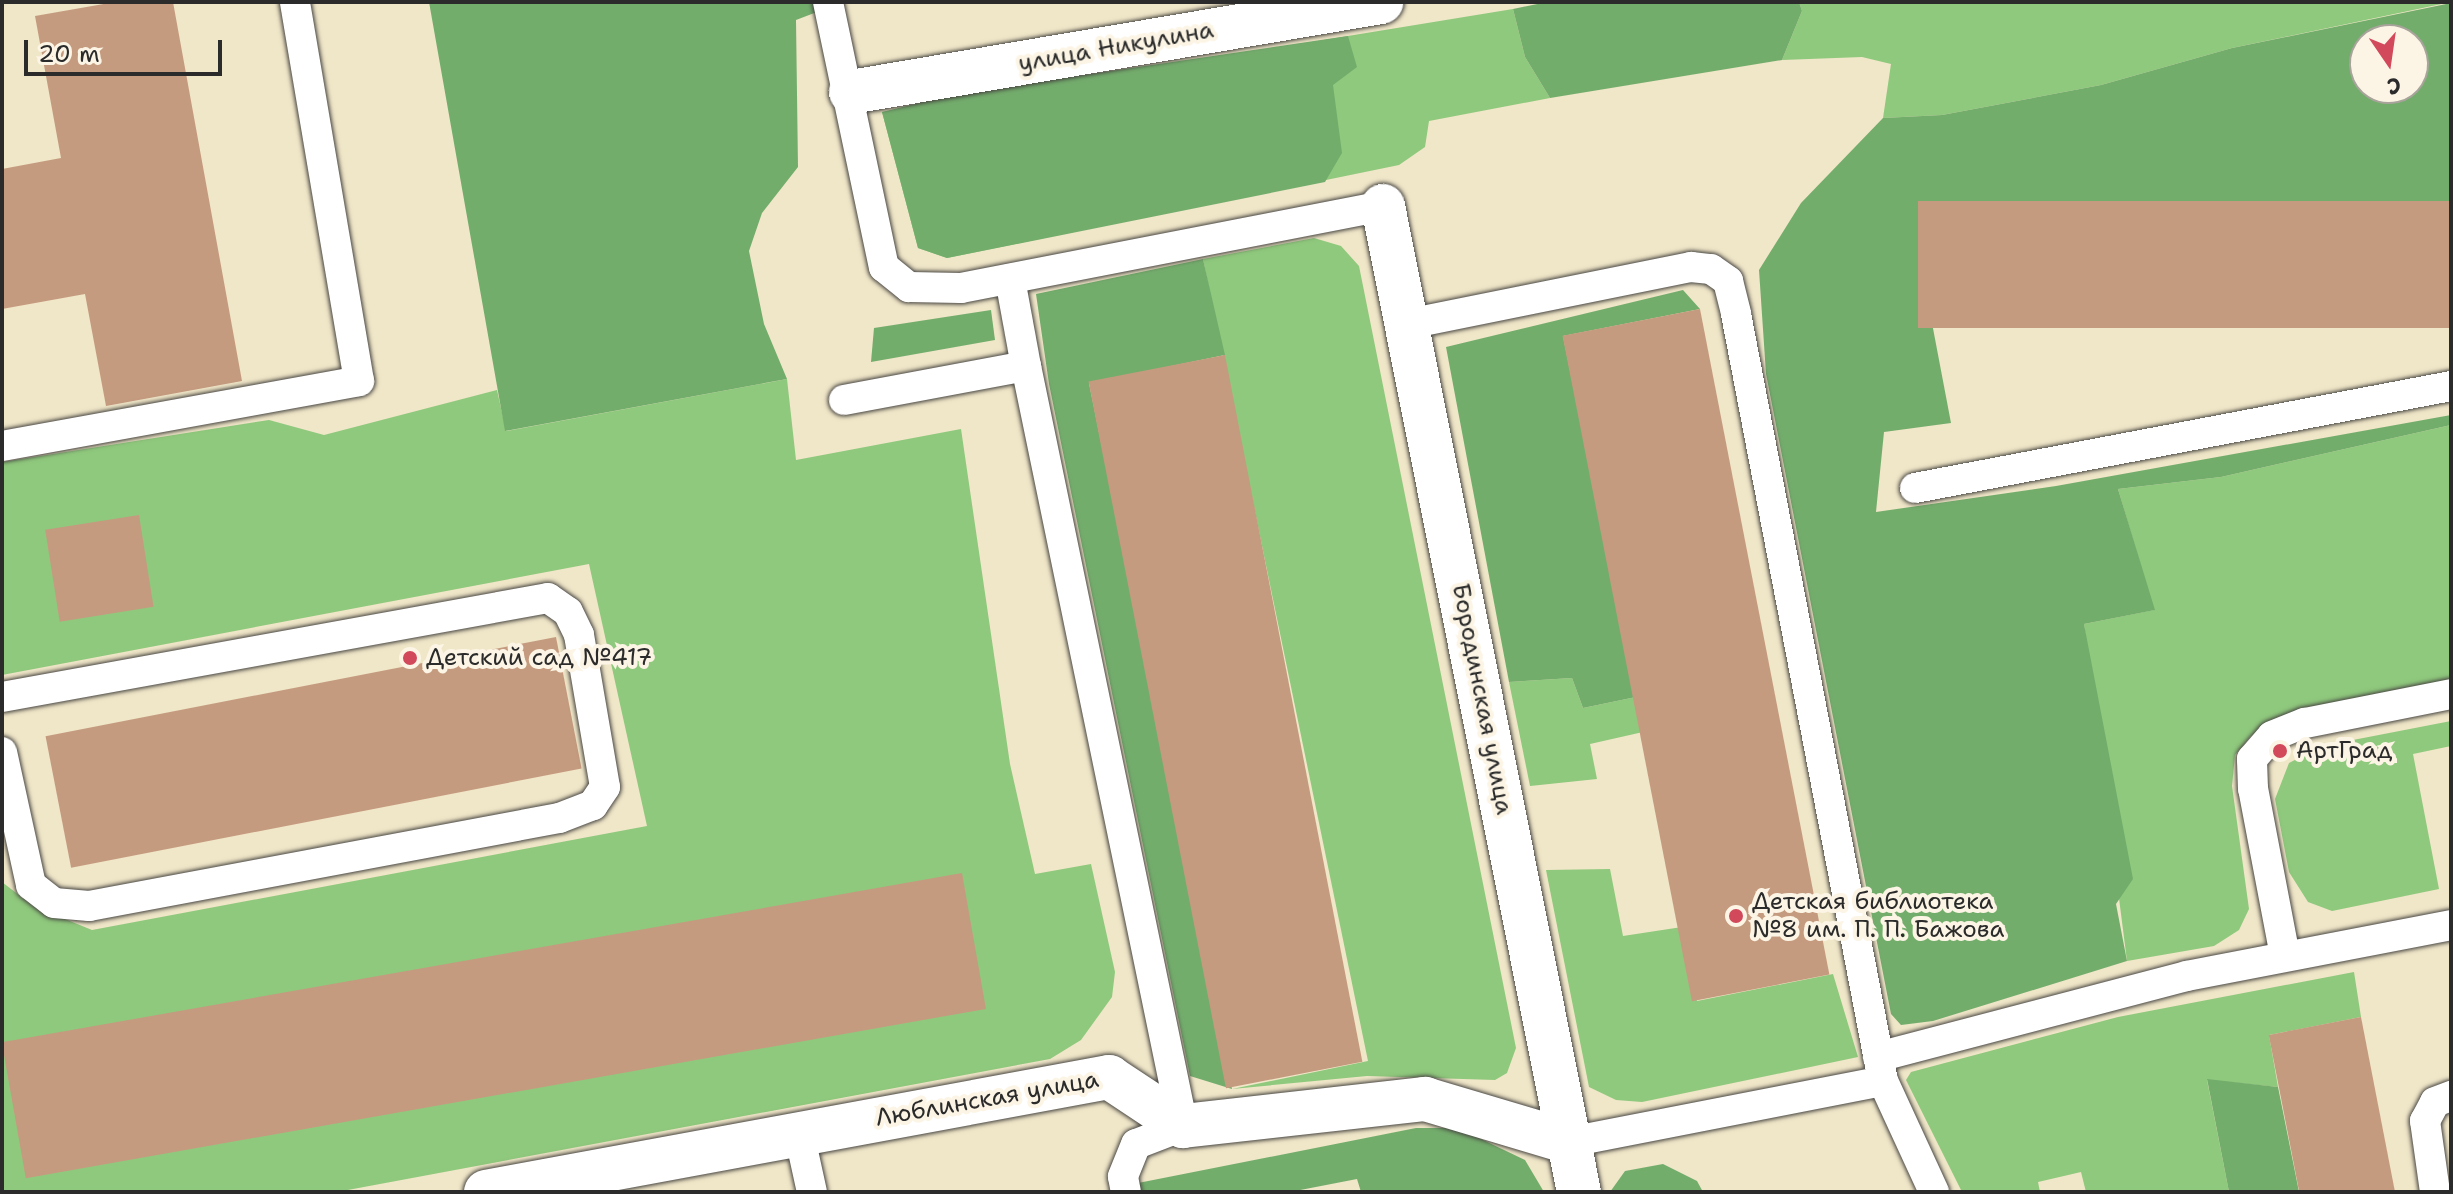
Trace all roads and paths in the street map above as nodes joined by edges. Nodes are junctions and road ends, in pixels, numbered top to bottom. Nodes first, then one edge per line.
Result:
1 (295, 2) edge
2 (828, 2) edge
3 (1381, 2) edge
4 (851, 92) junction
5 (1383, 206) joint
6 (1010, 279) junction
7 (1408, 324) junction
8 (1026, 366) junction
9 (2451, 386) edge
10 (844, 400) dead end
11 (2, 446) edge
12 (1915, 488) dead end
13 (2451, 694) edge
14 (2, 697) edge
15 (2, 752) edge
16 (2451, 925) edge
17 (2285, 956) junction
18 (1880, 1069) junction
19 (2451, 1096) edge
20 (1183, 1126) junction
21 (799, 1133) junction
22 (1569, 1142) junction
23 (510, 1190) edge
24 (812, 1192) edge
25 (1126, 1192) edge
26 (1579, 1192) edge
27 (1934, 1192) edge
28 (2435, 1192) edge

1 - 11 lane
2 - 4 lane
3 - 4 street, улица Никулина
4 - 6 lane
5 - 6 lane
5 - 7 street, Бородинская улица
6 - 8 lane
7 - 18 lane
7 - 22 street, Бородинская улица
8 - 10 lane
8 - 20 lane
9 - 12 lane
13 - 17 lane
14 - 15 lane
16 - 17 lane
17 - 18 lane
18 - 22 lane
18 - 27 lane
19 - 28 lane
20 - 21 street, Люблинская улица
20 - 22 street
20 - 25 lane
21 - 23 street, Люблинская улица
21 - 24 lane
22 - 26 street, Бородинская улица

